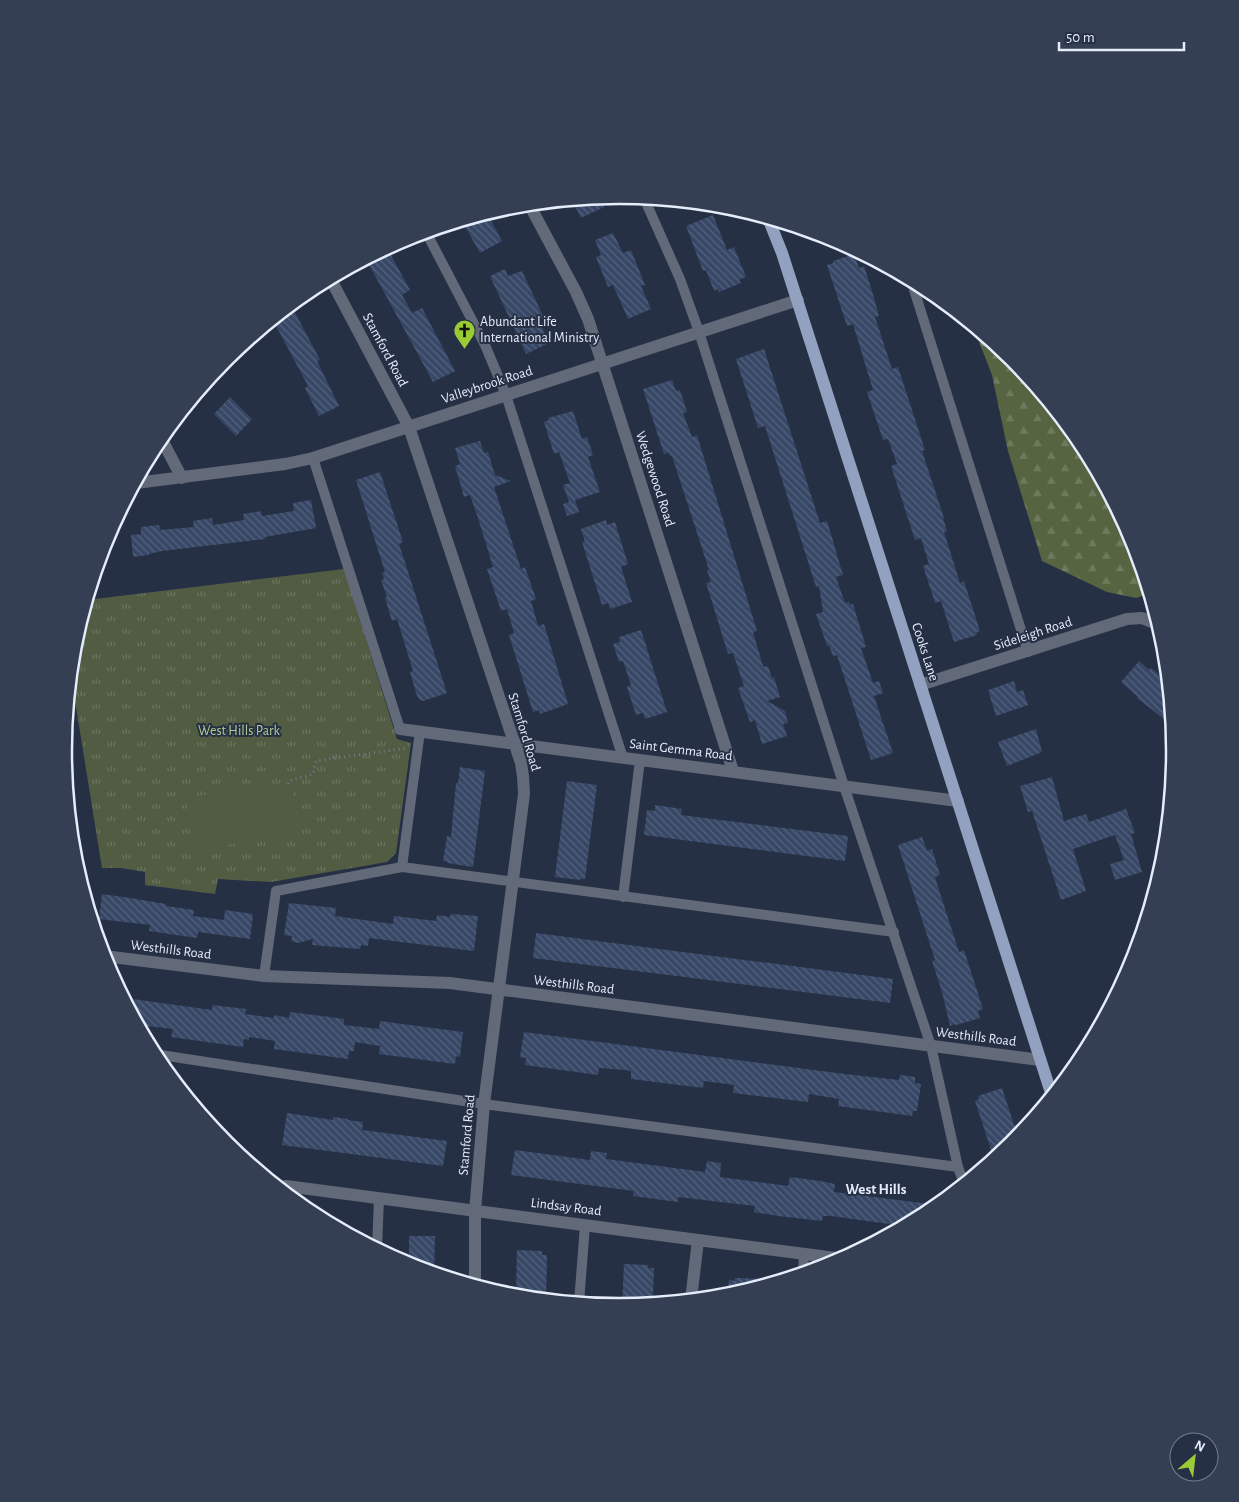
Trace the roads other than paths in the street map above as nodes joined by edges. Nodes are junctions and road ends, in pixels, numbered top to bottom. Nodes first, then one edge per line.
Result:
1 (647, 205) edge
2 (533, 212) edge
3 (771, 226) edge
4 (429, 239) edge
5 (334, 285) edge
6 (914, 290) edge
7 (798, 300) junction
8 (699, 332) junction
9 (602, 364) junction
10 (506, 395) junction
11 (409, 427) junction
12 (165, 446) edge
13 (313, 458) junction
14 (182, 478) junction
15 (143, 482) edge
16 (1151, 621) edge
17 (1028, 652) junction
18 (920, 685) junction
19 (400, 729) joint
20 (420, 731) junction
21 (513, 743) junction
22 (623, 758) junction
23 (640, 760) junction
24 (733, 771) junction
25 (844, 786) junction
26 (958, 801) junction
27 (402, 867) junction
28 (513, 881) junction
29 (623, 897) junction
30 (894, 932) junction
31 (113, 957) edge
32 (264, 976) junction
33 (499, 990) junction
34 (931, 1046) junction
35 (166, 1056) edge
36 (1040, 1060) junction
37 (1049, 1088) edge
38 (484, 1104) junction
39 (958, 1167) junction
40 (962, 1177) edge
41 (289, 1186) edge
42 (379, 1198) junction
43 (475, 1211) junction
44 (585, 1225) junction
45 (698, 1240) junction
46 (377, 1242) edge
47 (804, 1253) junction
48 (827, 1257) edge
49 (804, 1266) edge
50 (475, 1278) edge
51 (691, 1293) edge
52 (580, 1296) edge

1 - 8 lane
2 - 9 street, Wedgewood Road
3 - 7 main road, Cooks Lane
4 - 10 lane
5 - 11 street, Stamford Road
6 - 17 lane
7 - 8 street, Valleybrook Road
7 - 18 main road, Cooks Lane
8 - 9 street, Valleybrook Road
8 - 25 lane
9 - 10 street, Valleybrook Road
9 - 24 street, Wedgewood Road
10 - 11 street, Valleybrook Road
10 - 22 lane
11 - 13 street, Valleybrook Road
11 - 21 street, Stamford Road
12 - 14 street
13 - 14 street, Valleybrook Road
13 - 19 lane
14 - 15 street, Valleybrook Road
16 - 17 street, Sideleigh Road
17 - 18 street, Sideleigh Road
18 - 26 main road, Cooks Lane
19 - 20 street, Saint Gemma Road
20 - 21 street, Saint Gemma Road
20 - 27 lane
21 - 22 street, Saint Gemma Road
21 - 28 street, Stamford Road
22 - 23 street, Saint Gemma Road
23 - 24 street, Saint Gemma Road
23 - 29 lane
24 - 25 street, Saint Gemma Road
25 - 26 street, Saint Gemma Road
25 - 30 lane
26 - 36 main road, Cooks Lane
27 - 28 lane
27 - 32 lane
28 - 29 lane
28 - 33 street, Stamford Road
29 - 30 lane
30 - 34 lane
31 - 32 street, Westhills Road
32 - 33 street, Westhills Road
33 - 34 street, Westhills Road
33 - 38 street, Stamford Road
34 - 36 street, Westhills Road
34 - 39 lane
35 - 38 lane
36 - 37 main road, Cooks Lane
38 - 39 lane
38 - 43 street, Stamford Road
39 - 40 lane
41 - 42 street, Lindsay Road
42 - 43 street, Lindsay Road
42 - 46 lane
43 - 44 street, Lindsay Road
43 - 50 street, Stamford Road
44 - 45 street, Lindsay Road
44 - 52 lane
45 - 47 street, Lindsay Road
45 - 51 street
47 - 48 street, Lindsay Road
47 - 49 lane

